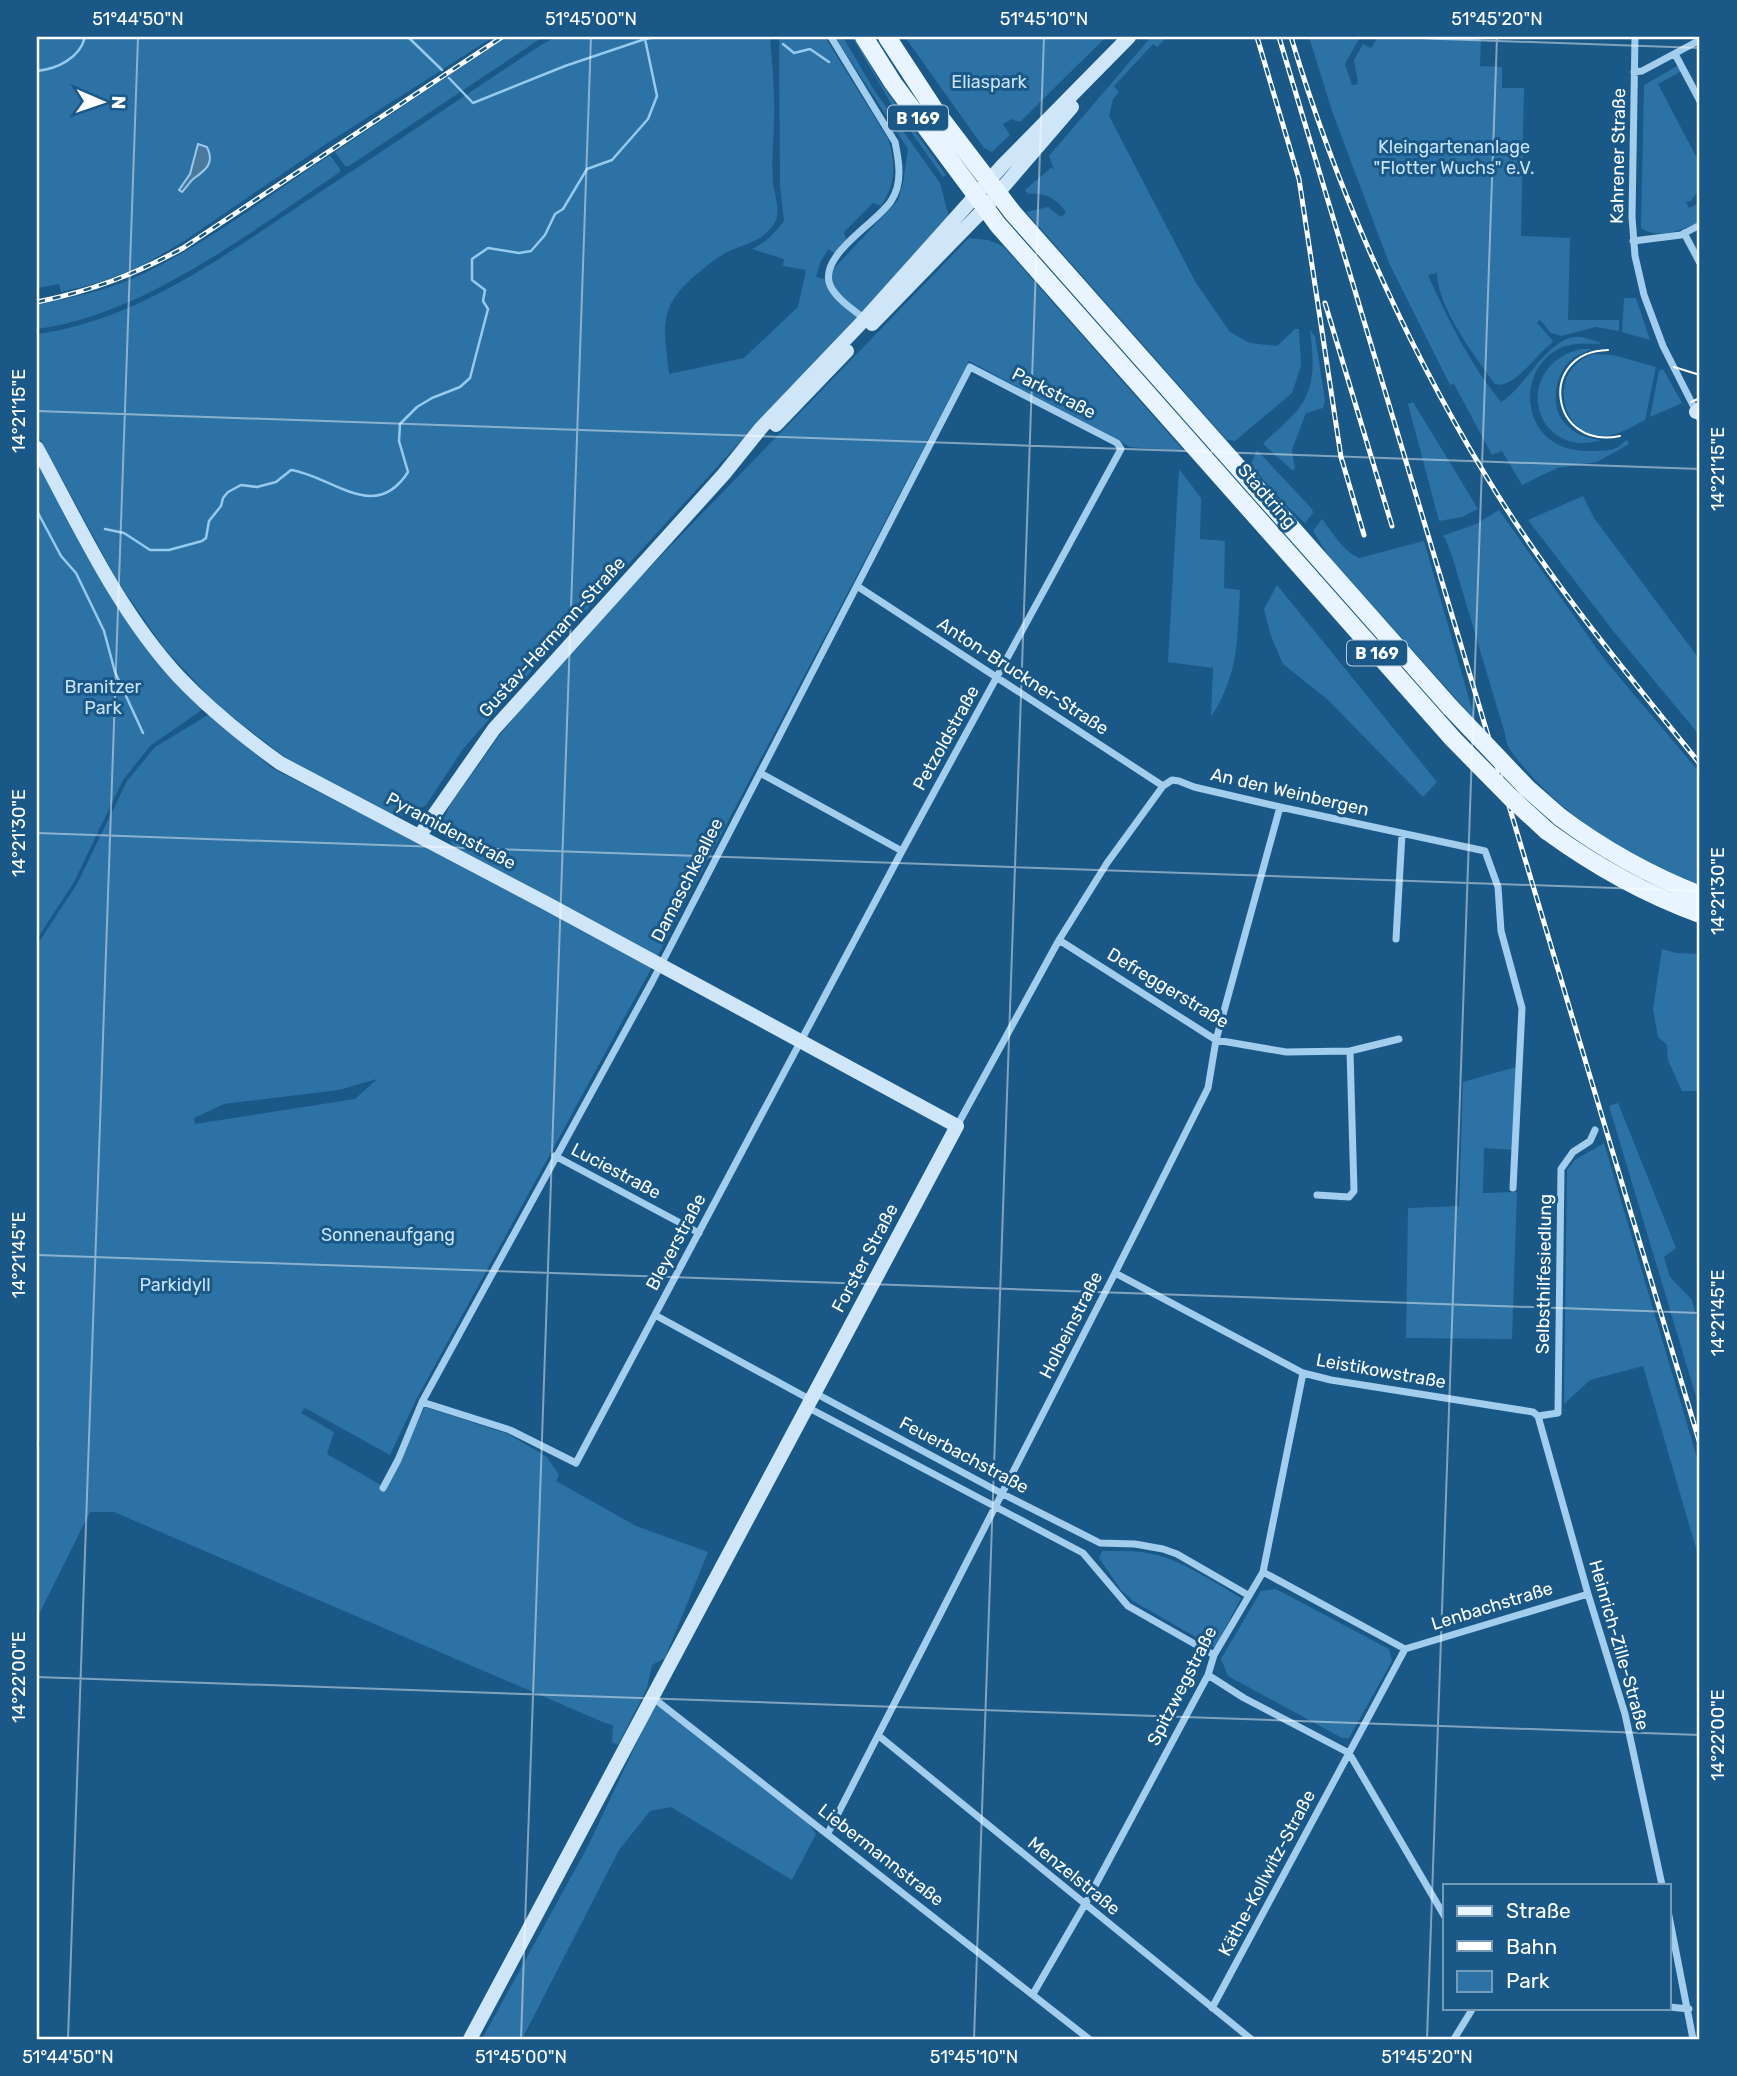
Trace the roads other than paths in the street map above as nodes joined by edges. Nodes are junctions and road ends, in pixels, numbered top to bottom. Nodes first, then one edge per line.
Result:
1 (831, 37) edge
2 (864, 37) edge
3 (887, 37) edge
4 (1129, 37) edge
5 (1635, 37) edge
6 (1700, 40) edge
7 (1675, 54) junction
8 (1634, 72) junction
9 (1700, 101) edge
10 (993, 188) junction
11 (980, 202) junction
12 (1700, 225) edge
13 (1684, 233) junction
14 (1633, 241) junction
15 (1700, 263) edge
16 (868, 322) junction
17 (970, 367) joint
18 (1699, 413) edge
19 (37, 448) edge
20 (1121, 449) joint
21 (857, 586) junction
22 (997, 677) junction
23 (760, 773) junction
24 (1163, 786) junction
25 (1280, 807) junction
26 (1402, 834) junction
27 (419, 835) junction
28 (902, 851) junction
29 (1485, 851) joint
30 (1700, 895) edge
31 (1700, 914) edge
32 (1396, 939) dead end
33 (1059, 940) junction
34 (660, 965) junction
35 (1399, 1039) dead end
36 (1216, 1040) junction
37 (801, 1043) junction
38 (1350, 1051) junction
39 (957, 1126) junction
40 (1595, 1130) dead end
41 (555, 1156) junction
42 (1513, 1188) dead end
43 (1317, 1195) dead end
44 (699, 1233) junction
45 (1115, 1273) junction
46 (655, 1315) junction
47 (1303, 1373) junction
48 (811, 1400) junction
49 (422, 1402) junction
50 (1538, 1416) junction
51 (383, 1488) dead end
52 (1001, 1493) junction
53 (995, 1506) junction
54 (1263, 1572) junction
55 (1588, 1594) junction
56 (1248, 1595) junction
57 (1405, 1649) junction
58 (1214, 1655) junction
59 (1208, 1675) junction
60 (653, 1697) junction
61 (879, 1736) junction
62 (1349, 1753) junction
63 (828, 1833) junction
64 (1662, 1884) edge
65 (1085, 1905) junction
66 (1443, 1914) edge
67 (1670, 1921) edge
68 (1033, 1994) junction
69 (1670, 2007) edge
70 (1212, 2008) junction
71 (1689, 2009) junction
72 (1473, 2010) edge
73 (470, 2039) edge
74 (1089, 2039) edge
75 (1251, 2039) edge
76 (1454, 2039) edge
77 (1693, 2039) edge

1 - 16 street
2 - 11 main road, Stadtring / B 169
3 - 10 main road, Stadtring / B 169
4 - 10 main road, Gustav-Hermann-Straße
5 - 8 street, Kahrener Straße
6 - 7 street, Kahrener Straße
7 - 8 street, Kahrener Straße
7 - 9 street
8 - 14 street, Kahrener Straße
10 - 11 main road, Gustav-Hermann-Straße
10 - 30 main road, Stadtring / B 169, bridge
11 - 16 main road, Gustav-Hermann-Straße
11 - 31 main road, Stadtring / B 169, bridge
12 - 13 street, Kahrener Straße
13 - 14 street, Kahrener Straße
13 - 15 street
14 - 18 street, Kahrener Straße
16 - 27 main road, Gustav-Hermann-Straße
17 - 20 street, Parkstraße
17 - 21 street, Damaschkeallee
19 - 27 main road, Pyramidenstraße
20 - 22 street, Petzoldstraße
21 - 22 street, Anton-Bruckner-Straße
21 - 23 street, Damaschkeallee
22 - 24 street, Anton-Bruckner-Straße
22 - 28 street, Petzoldstraße
23 - 28 street
23 - 34 street, Damaschkeallee
24 - 25 street, An den Weinbergen
24 - 33 street, Forster Straße
25 - 26 street, An den Weinbergen
25 - 36 street, Holbeinstraße
26 - 29 street, An den Weinbergen
26 - 32 street
27 - 34 main road, Pyramidenstraße
28 - 37 street, Petzoldstraße
29 - 42 street, Selbsthilfesiedlung
33 - 36 street, Defreggerstraße
33 - 39 street, Forster Straße
34 - 37 main road, Pyramidenstraße
34 - 41 street, Damaschkeallee
35 - 38 street, Defreggerstraße
36 - 38 street, Defreggerstraße
36 - 45 street, Holbeinstraße
37 - 39 main road, Pyramidenstraße
37 - 44 street, Bleyerstraße
38 - 43 street
39 - 48 main road, Forster Straße
40 - 50 street, Selbsthilfesiedlung
41 - 44 street, Luciestraße
41 - 49 street, Damaschkeallee
44 - 46 street, Bleyerstraße
45 - 47 street, Leistikowstraße
45 - 52 street, Holbeinstraße
46 - 48 street, Feuerbachstraße
46 - 49 street, Bleyerstraße
47 - 50 street, Leistikowstraße
47 - 54 street, Spitzwegstraße
48 - 52 street, Feuerbachstraße
48 - 53 street, Feuerbachstraße
48 - 60 main road, Forster Straße
49 - 51 street, Damaschkeallee
50 - 55 street, Heinrich-Zille-Straße
52 - 53 street, Holbeinstraße
52 - 56 street, Feuerbachstraße
53 - 58 street, Feuerbachstraße
53 - 61 street, Holbeinstraße
54 - 56 street, Spitzwegstraße
54 - 57 street
55 - 57 street, Lenbachstraße
55 - 64 street, Heinrich-Zille-Straße
56 - 58 street, Spitzwegstraße
57 - 62 street
58 - 59 street, Spitzwegstraße
59 - 62 street
59 - 65 street, Spitzwegstraße
60 - 63 street, Liebermannstraße
60 - 73 main road, Forster Straße
61 - 63 street, Holbeinstraße
61 - 65 street, Menzelstraße
62 - 66 street
62 - 70 street, Käthe-Kollwitz-Straße
63 - 68 street, Liebermannstraße
65 - 68 street, Spitzwegstraße
65 - 70 street, Menzelstraße
67 - 71 street
68 - 74 street, Liebermannstraße
69 - 71 street
70 - 75 street, Menzelstraße
71 - 77 street
72 - 76 street

